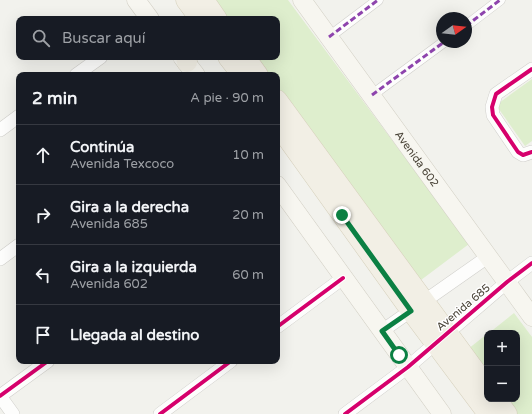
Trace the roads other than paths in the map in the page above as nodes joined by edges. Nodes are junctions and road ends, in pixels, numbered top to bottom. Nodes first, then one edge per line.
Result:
1 (136, 0) edge
2 (183, 0) edge
3 (186, 0) edge
4 (204, 0) edge
5 (302, 0) edge
6 (378, 0) edge
7 (500, 0) edge
8 (148, 16) edge
9 (184, 16) edge
10 (198, 16) edge
11 (215, 16) edge
12 (472, 21) edge
13 (329, 38) junction
14 (436, 48) edge
15 (97, 60) edge
16 (230, 60) edge
17 (247, 60) edge
18 (532, 69) edge
19 (80, 72) edge
20 (240, 72) edge
21 (256, 72) edge
22 (372, 95) junction
23 (280, 104) edge
24 (16, 118) edge
25 (280, 128) edge
26 (0, 130) edge
27 (532, 152) edge
28 (280, 193) edge
29 (16, 247) edge
30 (489, 256) junction
31 (0, 259) edge
32 (532, 264) edge
33 (343, 278) junction
34 (507, 282) junction
35 (417, 306) junction
36 (532, 317) edge
37 (280, 325) edge
38 (382, 331) junction
39 (441, 338) junction
40 (44, 364) edge
41 (227, 364) edge
42 (408, 367) junction
43 (484, 384) edge
44 (0, 396) edge
45 (498, 402) edge
46 (13, 414) edge
47 (160, 414) edge
48 (345, 414) edge
49 (442, 414) edge
50 (488, 414) edge
51 (507, 414) edge

1 - 8 main road
2 - 9 main road
3 - 10 main road
4 - 11 main road
5 - 13 main road, Avenida 602
6 - 13 street
7 - 12 street
13 - 22 main road, Avenida 602
14 - 22 street
15 - 19 street
16 - 20 main road
17 - 21 main road
18 - 27 street
22 - 30 main road, Avenida 602
23 - 35 main road
24 - 26 street
25 - 35 main road
28 - 33 main road
29 - 31 street
30 - 34 main road, Avenida 602
30 - 35 street
32 - 34 street, Avenida 685
33 - 37 street
33 - 38 main road
34 - 36 main road, Avenida 602
34 - 39 street, Avenida 685
35 - 38 street
35 - 39 main road
38 - 42 main road
39 - 42 street, Avenida 685
39 - 43 main road
39 - 50 main road
40 - 44 street
41 - 47 street
42 - 48 street, Avenida 685
42 - 49 main road
44 - 46 street
45 - 51 main road

